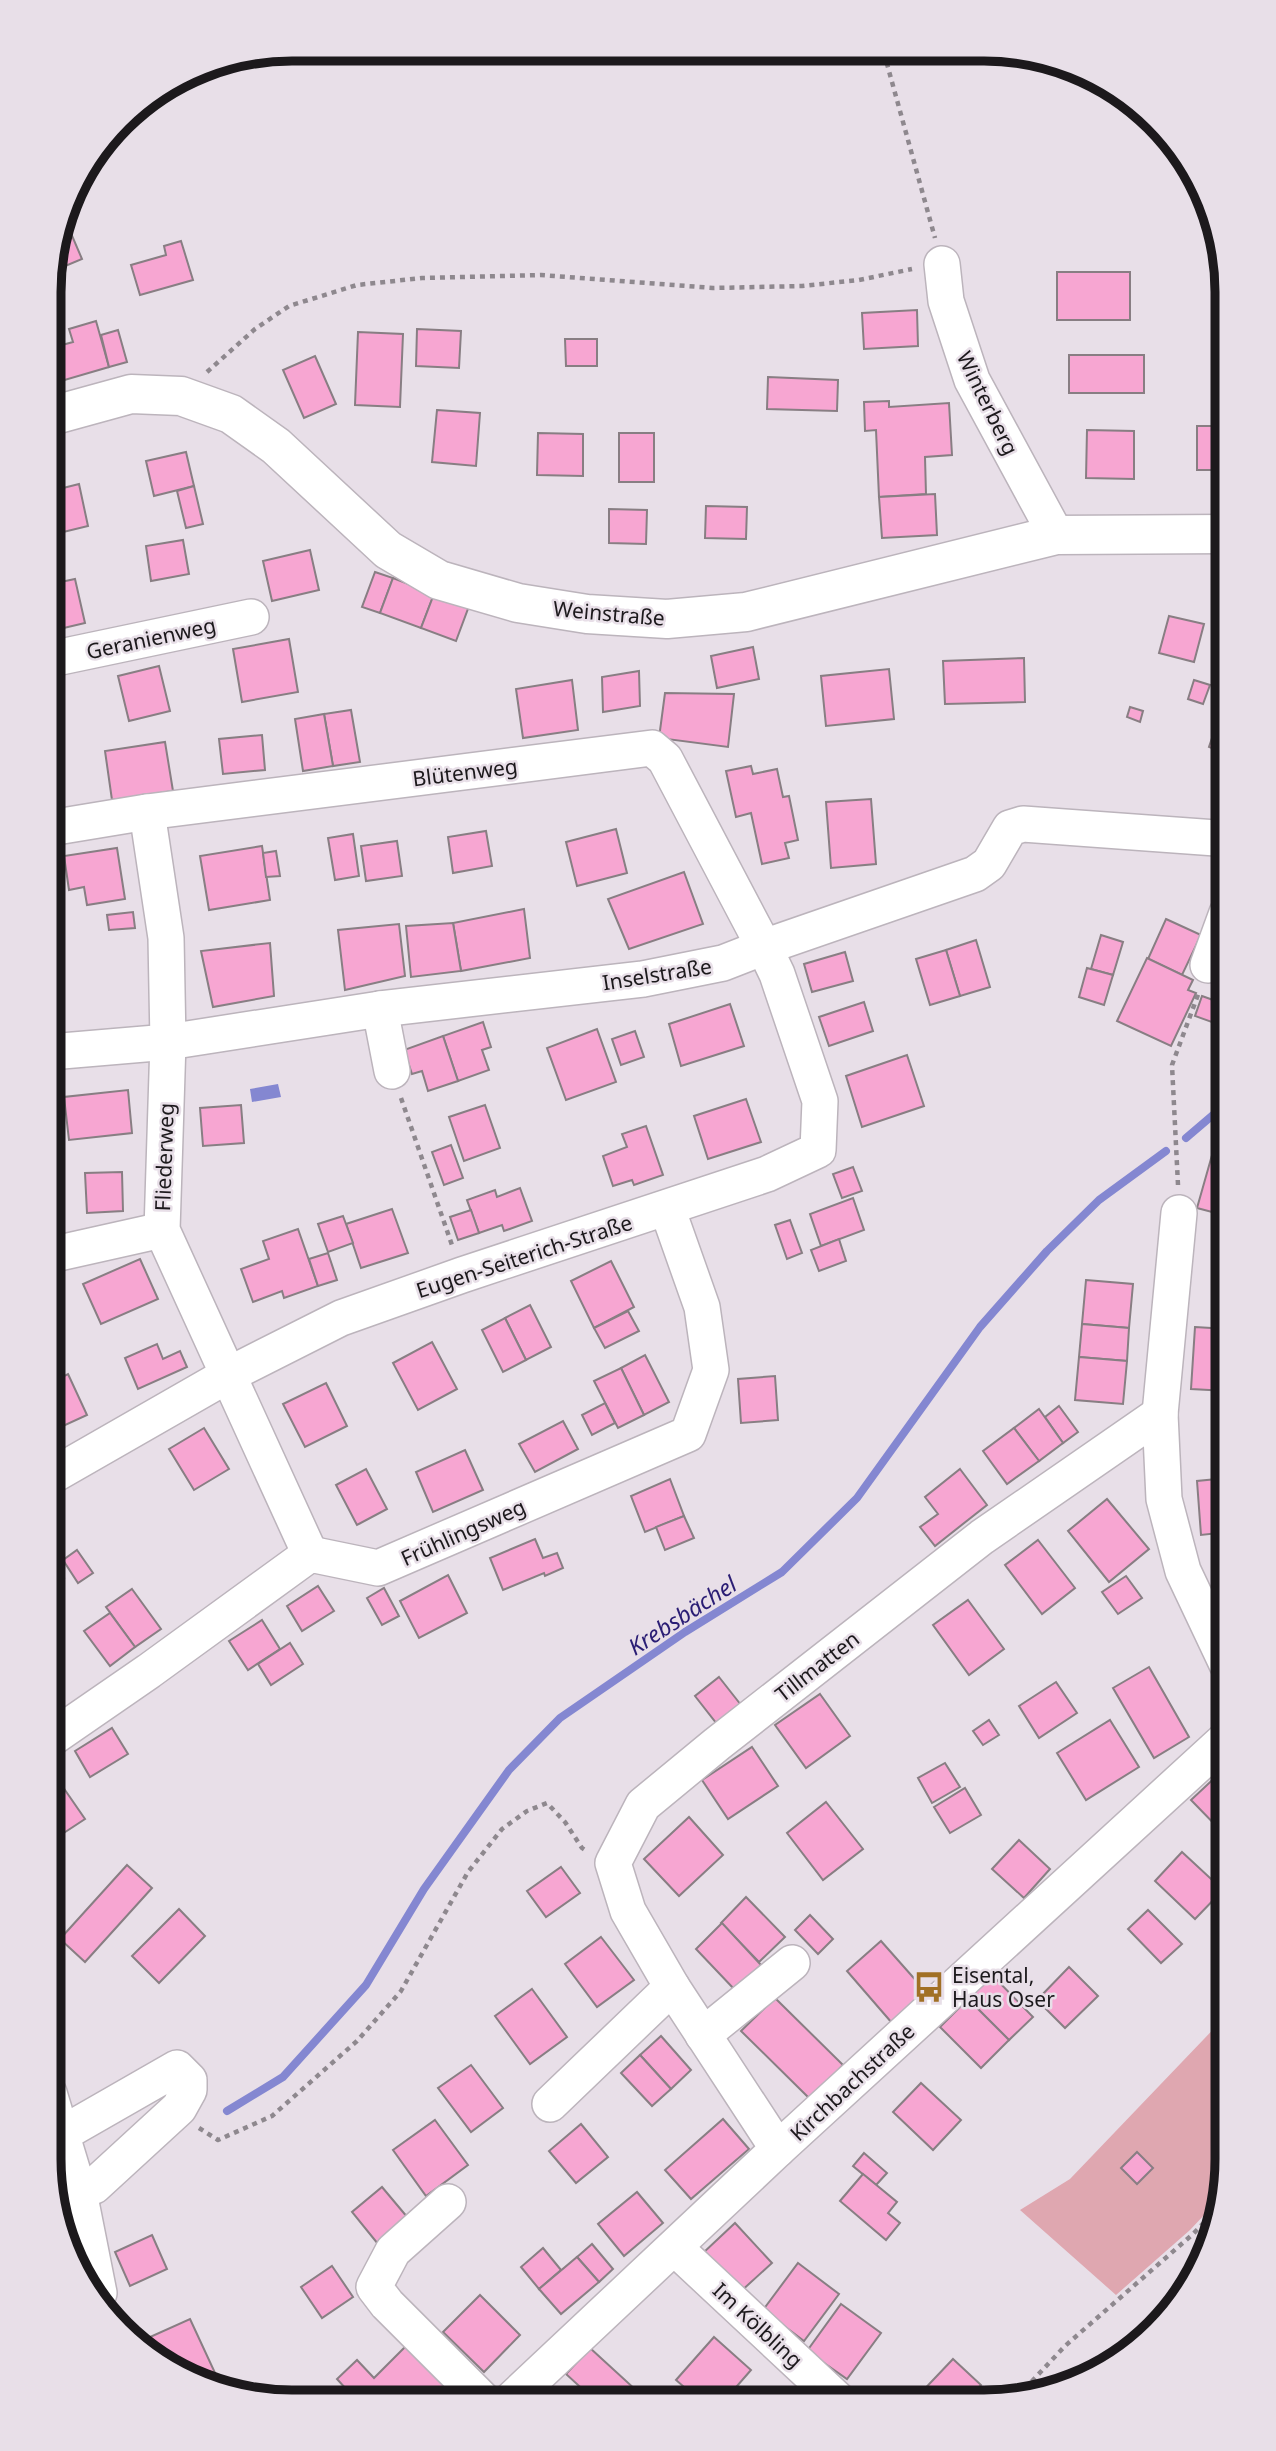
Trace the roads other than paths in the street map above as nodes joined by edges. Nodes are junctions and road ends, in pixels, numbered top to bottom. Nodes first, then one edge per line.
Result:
1 (942, 264) road end
2 (61, 413) edge
3 (1215, 534) edge
4 (1056, 535) junction
5 (251, 617) dead end
6 (61, 657) edge
7 (147, 812) junction
8 (61, 826) edge
9 (1215, 838) edge
10 (764, 947) junction
11 (1215, 947) edge
12 (1208, 965) road end
13 (380, 1009) junction
14 (168, 1042) junction
15 (61, 1051) edge
16 (391, 1070) road end
17 (667, 1208) junction
18 (1179, 1213) road end
19 (162, 1230) junction
20 (61, 1253) edge
21 (228, 1376) junction
22 (1160, 1414) junction
23 (61, 1471) edge
24 (310, 1554) junction
25 (1214, 1637) edge
26 (61, 1732) edge
27 (1214, 1750) edge
28 (792, 1963) dead end
29 (672, 1987) junction
30 (703, 2035) junction
31 (550, 2104) dead end
32 (61, 2130) edge
33 (61, 2137) edge
34 (778, 2149) junction
35 (79, 2192) junction
36 (449, 2202) dead end
37 (675, 2248) junction
38 (97, 2281) edge
39 (474, 2390) edge
40 (522, 2390) edge
41 (827, 2390) edge

1 - 4 street, Winterberg
2 - 4 main road, Weinstraße
3 - 4 main road, Weinstraße
5 - 6 street, Geranienweg
7 - 8 street, Blütenweg
7 - 10 street, Blütenweg
7 - 14 street, Fliederweg
9 - 10 street, Inselstraße
10 - 13 street, Inselstraße
10 - 17 street, Eugen-Seiterich-Straße
11 - 12 street
13 - 14 street, Inselstraße
13 - 16 street
14 - 15 street, Inselstraße
14 - 19 street, Fliederweg
17 - 21 street, Eugen-Seiterich-Straße
17 - 24 street, Frühlingsweg
18 - 22 street
19 - 20 street
19 - 21 street, Fliederweg
21 - 23 street, Eugen-Seiterich-Straße
21 - 24 street, Fliederweg
22 - 25 street
22 - 29 street, Tillmatten
24 - 26 street
27 - 34 street, Kirchbachstraße
28 - 30 street
29 - 30 street
29 - 31 street
30 - 34 street
32 - 35 street
33 - 35 street
34 - 37 street, Kirchbachstraße
35 - 38 street
36 - 39 street
37 - 40 street, Kirchbachstraße
37 - 41 street, Im Kölbling

